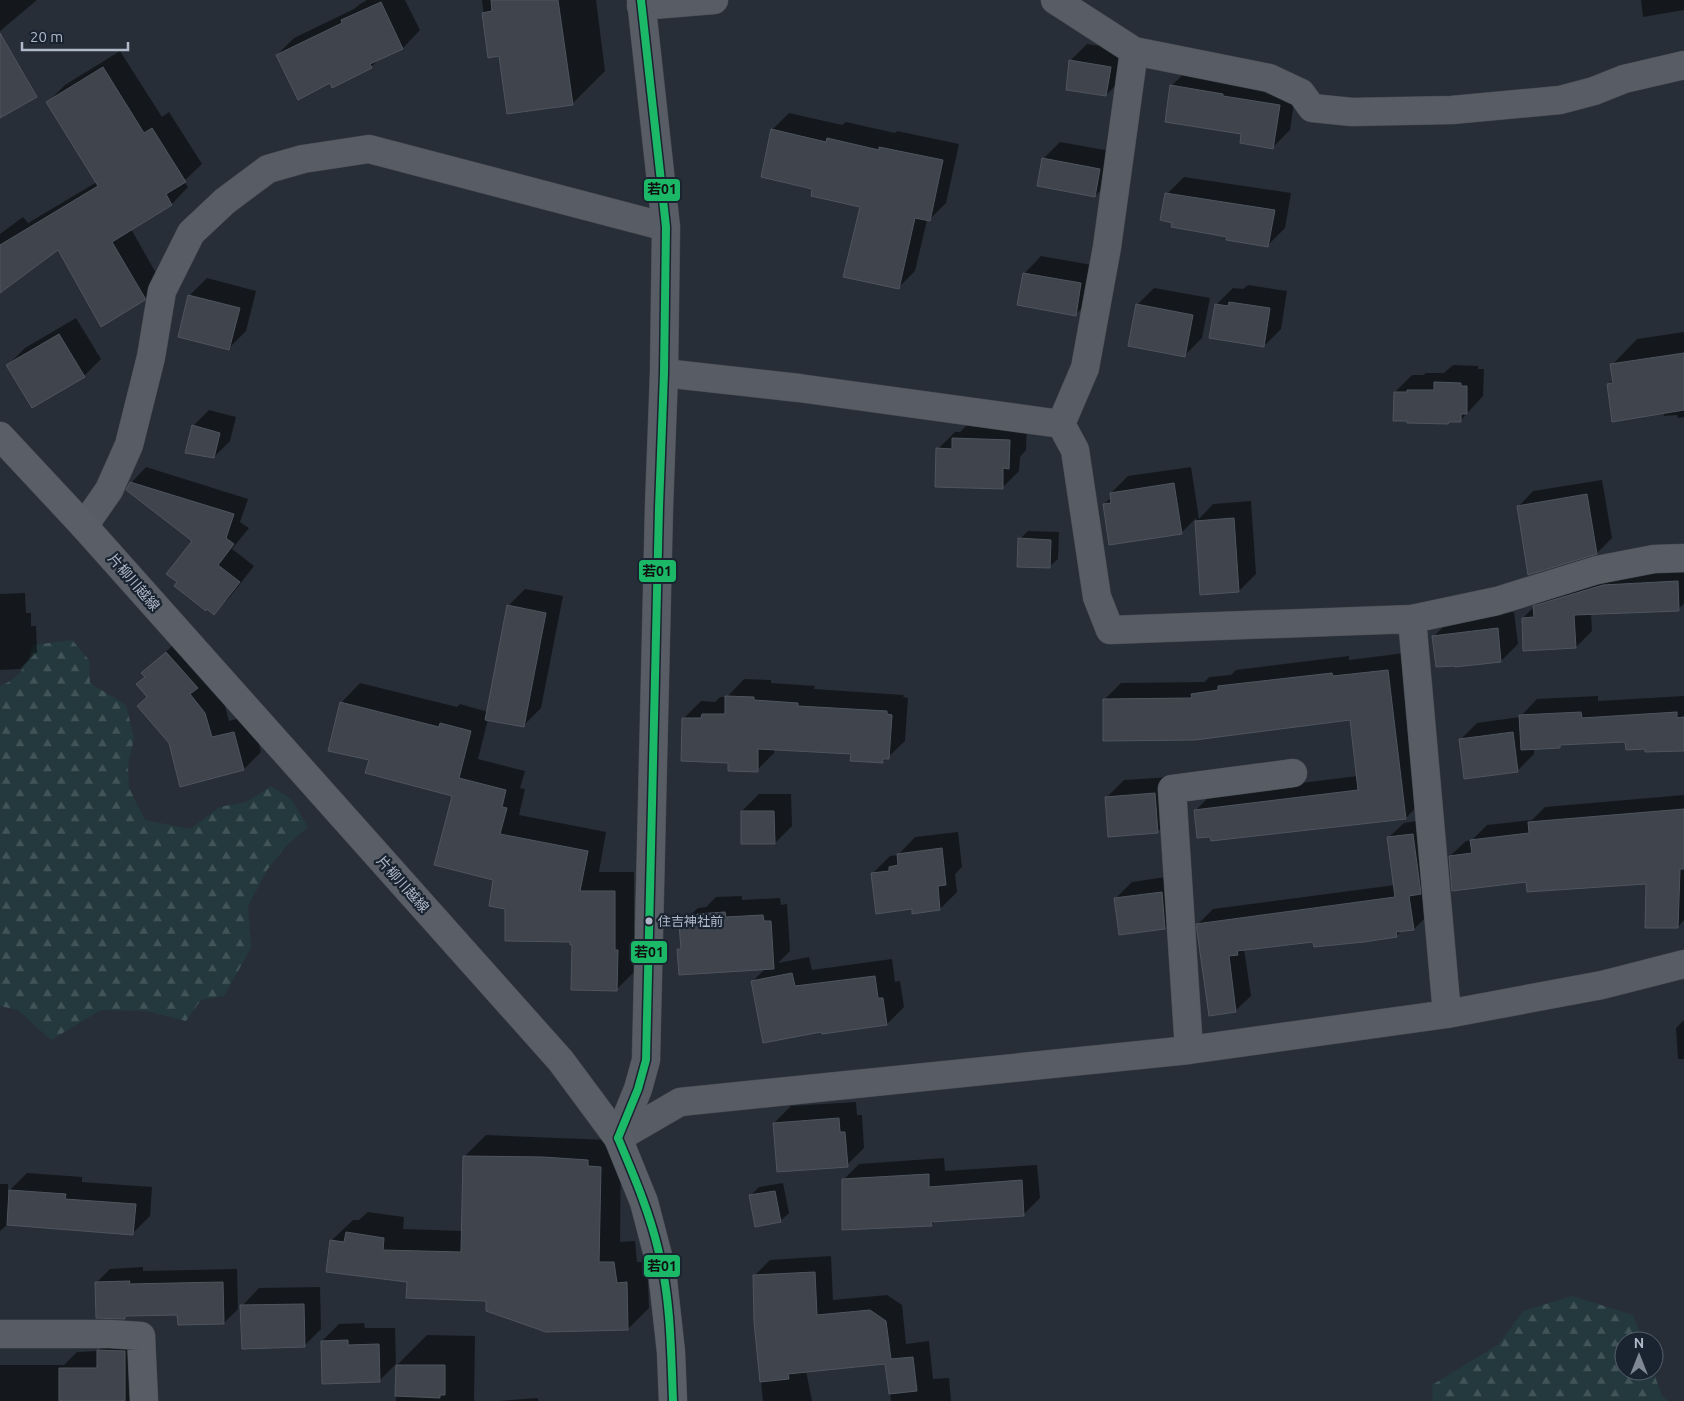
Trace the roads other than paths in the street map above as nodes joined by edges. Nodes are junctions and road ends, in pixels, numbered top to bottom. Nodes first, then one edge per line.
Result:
1 (714, 0) edge
2 (1055, 0) edge
3 (641, 3) edge
4 (1134, 51) junction
5 (1684, 66) edge
6 (666, 227) junction
7 (664, 373) junction
8 (1061, 424) junction
9 (0, 436) edge
10 (84, 526) junction
11 (1684, 558) edge
12 (1412, 619) junction
13 (1293, 773) dead end
14 (1684, 964) edge
15 (1448, 1014) junction
16 (1189, 1050) junction
17 (618, 1138) junction
18 (0, 1334) edge
19 (144, 1401) edge
20 (673, 1401) edge

1 - 3 street
2 - 4 street
3 - 6 street
4 - 5 street
4 - 8 street
6 - 7 street
6 - 10 street
7 - 8 street
7 - 17 street
8 - 12 street
9 - 10 main road, 片柳川越線
10 - 17 main road, 片柳川越線
11 - 12 street
12 - 15 street
13 - 16 street
14 - 15 street
15 - 16 street
16 - 17 street
17 - 20 main road, 片柳川越線
18 - 19 street

